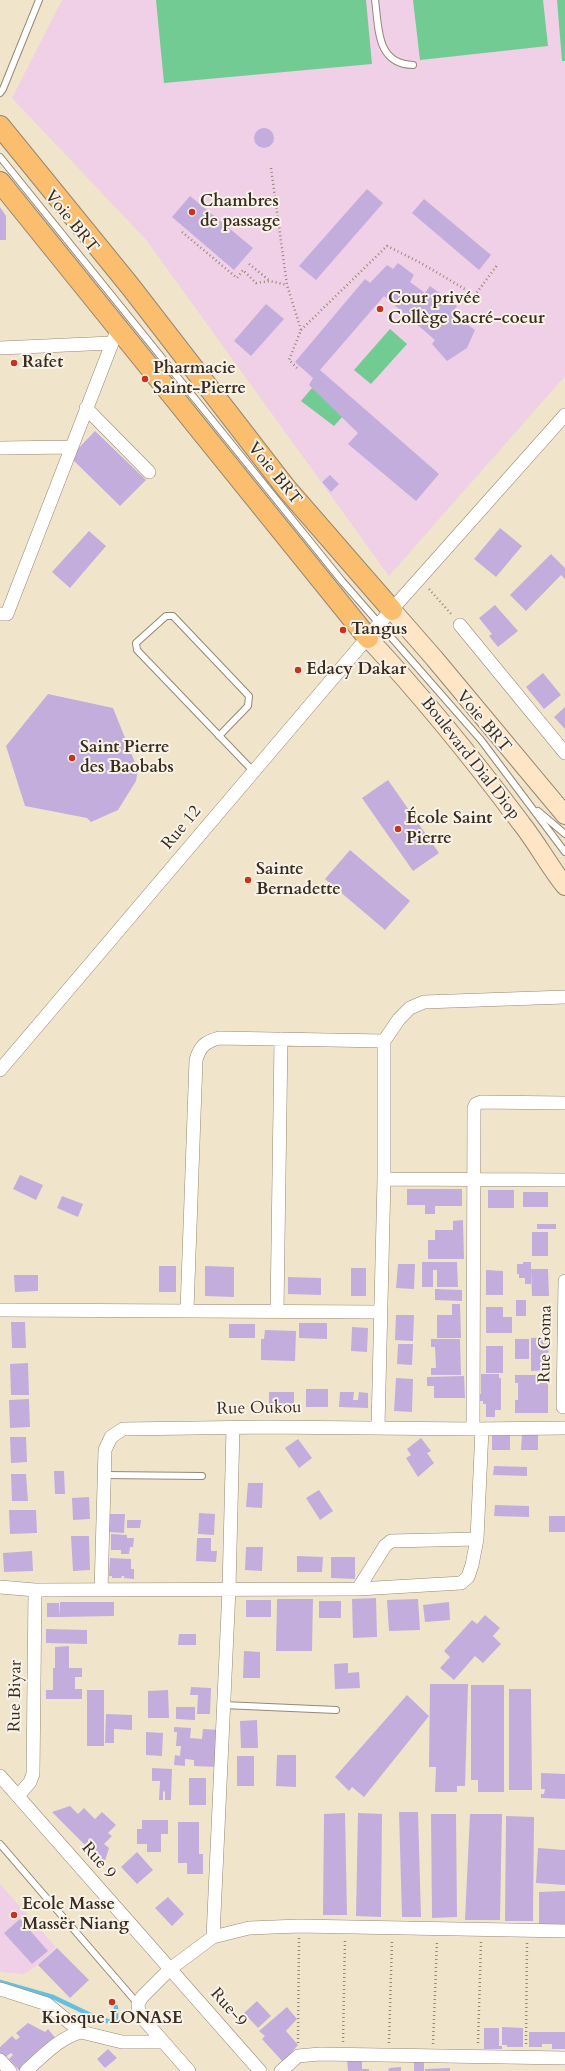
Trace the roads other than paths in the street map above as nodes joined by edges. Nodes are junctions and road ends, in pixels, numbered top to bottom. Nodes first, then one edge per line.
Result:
1 (39, 0) edge
2 (375, 0) edge
3 (414, 65) dead end
4 (0, 93) edge
5 (0, 126) edge
6 (0, 157) edge
7 (0, 182) edge
8 (114, 335) junction
9 (0, 348) edge
10 (86, 408) junction
11 (565, 415) edge
12 (71, 447) junction
13 (0, 448) edge
14 (149, 472) dead end
15 (0, 614) edge
16 (380, 624) junction
17 (460, 625) road end
18 (219, 736) junction
19 (565, 753) edge
20 (254, 772) junction
21 (531, 805) junction
22 (565, 815) edge
23 (565, 834) edge
24 (565, 852) edge
25 (565, 886) edge
26 (565, 997) edge
27 (281, 1039) junction
28 (384, 1040) junction
29 (0, 1070) edge
30 (565, 1103) edge
31 (384, 1179) junction
32 (474, 1179) junction
33 (565, 1180) edge
34 (565, 1281) edge
35 (0, 1310) edge
36 (186, 1310) junction
37 (277, 1311) junction
38 (380, 1312) junction
39 (564, 1406) edge
40 (378, 1427) junction
41 (233, 1428) junction
42 (565, 1428) edge
43 (477, 1429) junction
44 (104, 1475) junction
45 (202, 1476) dead end
46 (477, 1539) junction
47 (0, 1587) edge
48 (228, 1589) junction
49 (358, 1589) junction
50 (35, 1590) junction
51 (101, 1590) junction
52 (223, 1705) junction
53 (336, 1710) dead end
54 (0, 1776) edge
55 (18, 1796) junction
56 (0, 1844) edge
57 (565, 1931) edge
58 (213, 1936) junction
59 (170, 1970) junction
60 (0, 1989) edge
61 (138, 2009) junction
62 (81, 2032) junction
63 (163, 2042) junction
64 (565, 2058) edge
65 (0, 2060) edge
66 (181, 2068) edge
67 (10, 2071) edge
68 (26, 2071) edge
69 (260, 2071) edge
70 (281, 2071) edge

1 - 4 lane
2 - 3 lane
5 - 16 main road
6 - 16 lane, Voie BRT
7 - 8 main road
8 - 9 street
8 - 10 street
8 - 16 main road
10 - 12 street
10 - 14 street
11 - 16 street, Rue 12
12 - 13 street
12 - 15 street
16 - 20 street, Rue 12
16 - 21 lane, Voie BRT
16 - 22 street, Boulevard Dial Diop
16 - 25 street, Boulevard Dial Diop
17 - 19 street
18 - 18 lane
18 - 20 lane
20 - 29 street, Rue 12
21 - 23 lane, Voie BRT
21 - 24 lane, Voie BRT
26 - 28 street
27 - 28 street
27 - 36 street
27 - 37 street
28 - 31 street
30 - 32 street
31 - 32 street
31 - 38 street
32 - 33 street
32 - 43 street
34 - 39 street, Rue Goma
35 - 36 street
36 - 37 street
37 - 38 street
38 - 40 street
39 - 42 street, Rue Goma
40 - 41 street, Rue Oukou
40 - 43 street, Rue Oukou
41 - 44 street, Rue Oukou
41 - 48 street
42 - 43 street, Rue Oukou
43 - 46 street
44 - 45 lane
44 - 51 street, Rue Oukou
46 - 49 street
46 - 49 street
47 - 50 street
48 - 49 street
48 - 51 street
48 - 52 street
50 - 51 street
50 - 55 street, Rue Biyar
52 - 53 lane
52 - 58 street
54 - 55 street, Rue 9
55 - 59 street, Rue 9
56 - 61 lane
57 - 58 street
58 - 59 street
59 - 61 street
59 - 69 street, Rue-9
60 - 62 street
61 - 63 street
62 - 63 street
62 - 68 street
63 - 66 street
64 - 70 street
65 - 67 street

